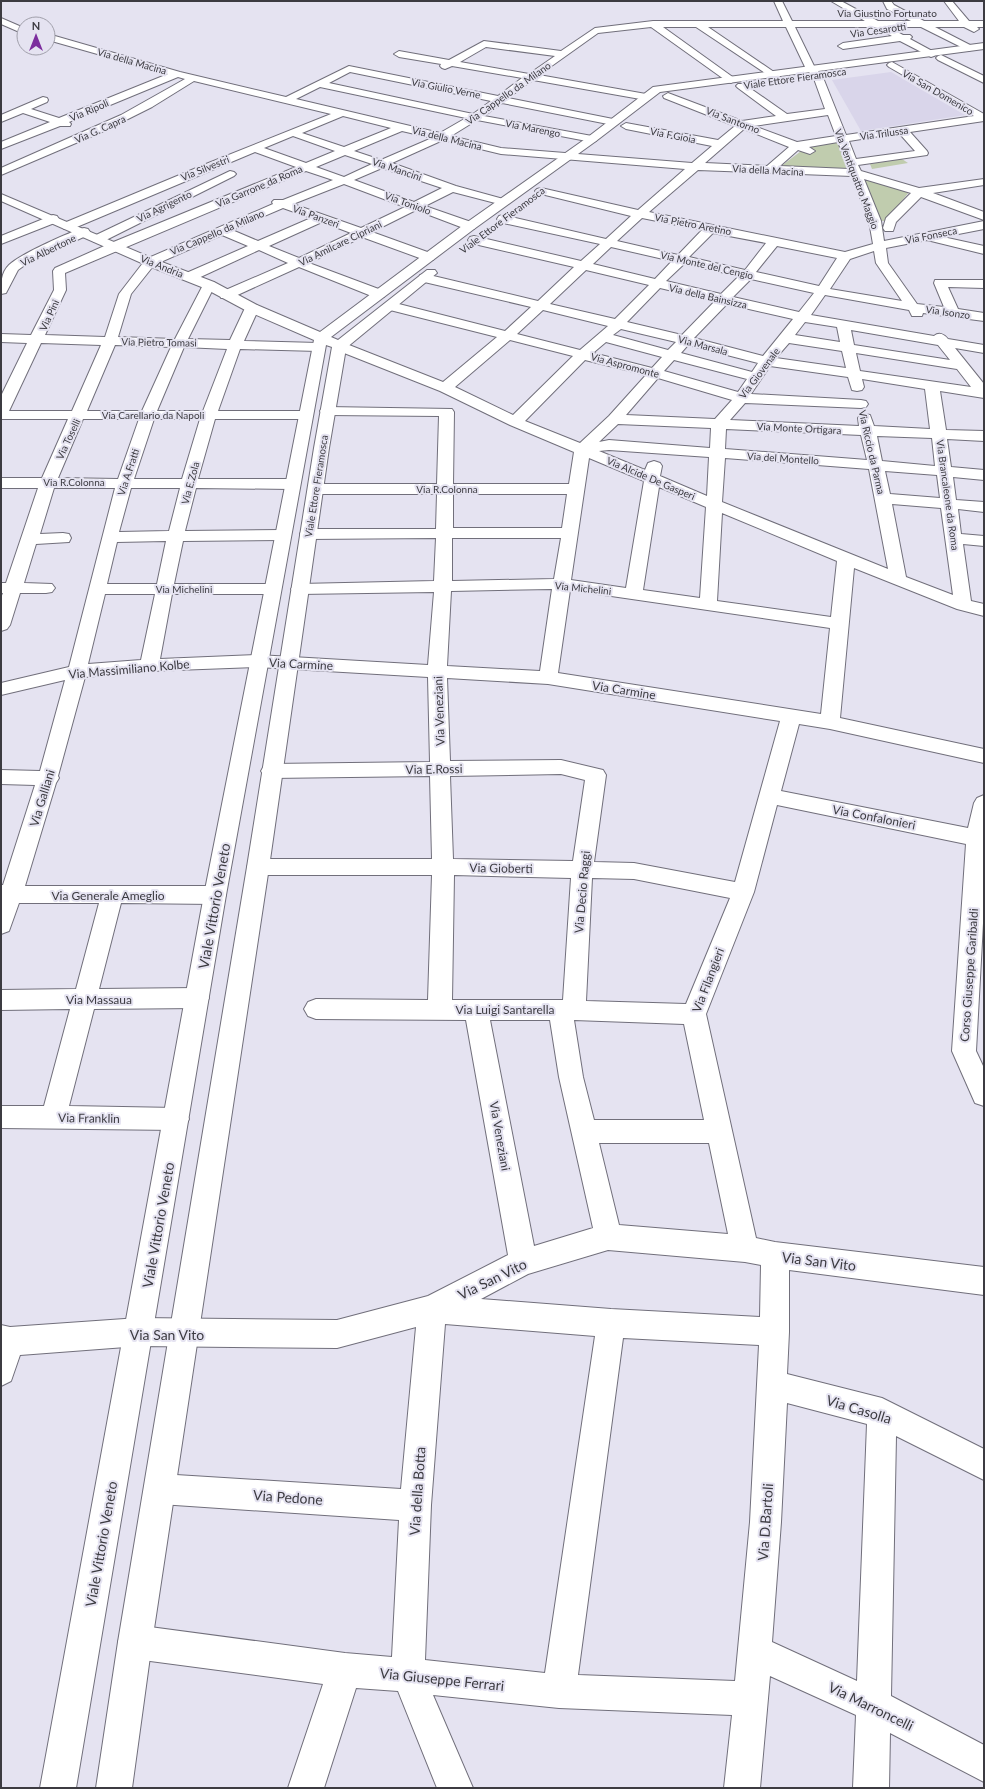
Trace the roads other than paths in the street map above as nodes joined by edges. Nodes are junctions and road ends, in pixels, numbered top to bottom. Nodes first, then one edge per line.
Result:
1 (778, 1) edge
2 (834, 1) edge
3 (887, 1) edge
4 (948, 1) edge
5 (1, 21) edge
6 (697, 23) junction
7 (789, 23) junction
8 (653, 24) junction
9 (921, 24) junction
10 (966, 24) junction
11 (984, 24) edge
12 (879, 25) junction
13 (16, 28) edge
14 (818, 32) dead end
15 (940, 33) junction
16 (794, 34) junction
17 (984, 34) edge
18 (903, 38) junction
19 (56, 39) edge
20 (840, 40) junction
21 (984, 46) edge
22 (514, 48) junction
23 (969, 48) junction
24 (984, 52) edge
25 (399, 54) dead end
26 (564, 54) junction
27 (931, 54) junction
28 (941, 58) junction
29 (872, 61) junction
30 (450, 63) junction
31 (892, 65) junction
32 (482, 69) junction
33 (814, 72) junction
34 (177, 74) junction
35 (771, 74) junction
36 (194, 77) junction
37 (532, 77) junction
38 (731, 80) junction
39 (984, 80) edge
40 (416, 83) junction
41 (319, 84) junction
42 (590, 86) junction
43 (741, 86) junction
44 (450, 89) junction
45 (579, 94) dead end
46 (668, 96) junction
47 (646, 97) junction
48 (93, 99) dead end
49 (389, 99) junction
50 (499, 99) junction
51 (43, 100) dead end
52 (286, 100) junction
53 (107, 102) junction
54 (568, 102) dead end
55 (423, 106) junction
56 (21, 109) junction
57 (703, 109) junction
58 (557, 110) junction
59 (831, 111) junction
60 (342, 113) junction
61 (358, 117) junction
62 (475, 117) junction
63 (785, 118) junction
64 (984, 118) edge
65 (1, 119) edge
66 (60, 122) junction
67 (612, 122) junction
68 (743, 124) junction
69 (626, 126) junction
70 (402, 127) junction
71 (532, 128) junction
72 (902, 130) junction
73 (92, 133) junction
74 (293, 133) junction
75 (674, 135) junction
76 (442, 137) junction
77 (592, 139) junction
78 (840, 140) junction
79 (3, 144) edge
80 (720, 144) junction
81 (798, 145) junction
82 (254, 148) junction
83 (346, 151) junction
84 (501, 151) junction
85 (818, 154) dead end
86 (566, 157) junction
87 (584, 158) junction
88 (831, 161) dead end
89 (382, 164) junction
90 (210, 166) junction
91 (306, 166) junction
92 (693, 166) junction
93 (775, 169) junction
94 (856, 171) junction
95 (1, 172) edge
96 (566, 172) dead end
97 (230, 174) junction
98 (345, 180) junction
99 (553, 182) dead end
100 (981, 185) edge
101 (452, 188) junction
102 (248, 191) joint
103 (919, 192) junction
104 (538, 193) joint
105 (264, 194) junction
106 (1, 197) edge
107 (503, 202) junction
108 (282, 204) junction
109 (415, 206) junction
110 (882, 206) dead end
111 (516, 209) dead end
112 (640, 214) junction
113 (984, 216) edge
114 (322, 218) junction
115 (503, 219) junction
116 (53, 220) junction
117 (882, 224) junction
118 (984, 225) edge
119 (68, 226) junction
120 (470, 226) junction
121 (711, 228) junction
122 (221, 230) junction
123 (84, 232) junction
124 (362, 232) junction
125 (925, 236) junction
126 (98, 239) junction
127 (1, 240) edge
128 (474, 240) junction
129 (774, 241) junction
130 (609, 243) junction
131 (115, 246) junction
132 (259, 246) junction
133 (879, 246) junction
134 (462, 250) dead end
135 (984, 250) edge
136 (845, 256) junction
137 (429, 257) junction
138 (681, 258) junction
139 (25, 259) junction
140 (150, 262) junction
141 (299, 263) junction
142 (583, 267) junction
143 (438, 268) dead end
144 (59, 271) junction
145 (748, 274) junction
146 (188, 277) junction
147 (426, 278) junction
148 (656, 284) junction
149 (984, 284) edge
150 (209, 285) junction
151 (1, 290) edge
152 (822, 291) junction
153 (380, 294) junction
154 (226, 295) junction
155 (724, 300) junction
156 (540, 305) junction
157 (391, 306) junction
158 (912, 307) junction
159 (252, 308) junction
160 (952, 312) junction
161 (984, 317) edge
162 (801, 318) junction
163 (618, 324) junction
164 (843, 325) junction
165 (508, 335) junction
166 (1, 338) edge
167 (604, 338) junction
168 (786, 338) junction
169 (37, 339) junction
170 (685, 340) junction
171 (110, 341) junction
172 (180, 342) junction
173 (319, 342) junction
174 (234, 343) junction
175 (944, 343) junction
176 (339, 346) junction
177 (847, 348) junction
178 (984, 349) edge
179 (583, 354) junction
180 (672, 354) junction
181 (766, 361) junction
182 (963, 366) junction
183 (655, 373) junction
184 (854, 374) junction
185 (756, 377) junction
186 (932, 386) junction
187 (452, 392) junction
188 (984, 393) edge
189 (741, 398) junction
190 (861, 404) junction
191 (1, 410) edge
192 (327, 411) junction
193 (447, 412) junction
194 (1, 414) edge
195 (79, 415) junction
196 (209, 415) junction
197 (305, 415) junction
198 (147, 416) junction
199 (614, 419) junction
200 (661, 421) junction
201 (515, 422) junction
202 (719, 424) junction
203 (868, 431) junction
204 (940, 434) junction
205 (984, 436) edge
206 (657, 449) junction
207 (582, 450) junction
208 (717, 453) junction
209 (874, 465) junction
210 (943, 472) junction
211 (984, 475) edge
212 (652, 480) junction
213 (124, 482) junction
214 (1, 483) edge
215 (48, 483) junction
216 (190, 483) junction
217 (291, 484) junction
218 (316, 489) junction
219 (445, 489) junction
220 (577, 489) junction
221 (883, 498) junction
222 (714, 504) junction
223 (949, 504) junction
224 (984, 507) edge
225 (569, 533) junction
226 (308, 534) junction
227 (444, 534) junction
228 (282, 535) junction
229 (177, 536) junction
230 (110, 537) junction
231 (63, 538) dead end
232 (955, 538) junction
233 (30, 539) junction
234 (984, 541) edge
235 (846, 559) junction
236 (898, 579) junction
237 (562, 584) junction
238 (443, 587) junction
239 (7, 588) edge
240 (46, 588) dead end
241 (96, 589) junction
242 (164, 589) junction
243 (272, 589) junction
244 (300, 589) junction
245 (634, 594) junction
246 (708, 605) junction
247 (964, 605) junction
248 (984, 610) edge
249 (840, 624) junction
250 (1, 625) edge
251 (258, 662) junction
252 (289, 663) junction
253 (149, 666) junction
254 (78, 671) junction
255 (437, 671) junction
256 (548, 678) junction
257 (1, 689) edge
258 (791, 716) junction
259 (830, 722) junction
260 (984, 756) edge
261 (441, 770) junction
262 (271, 771) junction
263 (596, 775) joint
264 (1, 778) edge
265 (49, 778) junction
266 (770, 796) junction
267 (984, 803) edge
268 (977, 838) junction
269 (258, 867) junction
270 (443, 867) junction
271 (582, 870) junction
272 (742, 892) junction
273 (6, 894) edge
274 (112, 895) junction
275 (215, 895) junction
276 (1, 925) edge
277 (197, 998) junction
278 (84, 999) junction
279 (1, 1000) edge
280 (316, 1009) dead end
281 (440, 1009) junction
282 (476, 1009) junction
283 (567, 1010) junction
284 (694, 1014) junction
285 (984, 1095) edge
286 (1, 1117) edge
287 (54, 1117) junction
288 (176, 1119) junction
289 (719, 1131) junction
290 (584, 1132) junction
291 (608, 1237) junction
292 (745, 1249) junction
293 (775, 1255) junction
294 (523, 1262) junction
295 (984, 1281) edge
296 (432, 1309) junction
297 (611, 1323) junction
298 (139, 1332) junction
299 (775, 1332) junction
300 (184, 1334) junction
301 (5, 1340) edge
302 (1, 1371) edge
303 (774, 1385) junction
304 (882, 1413) junction
305 (984, 1464) edge
306 (160, 1488) junction
307 (415, 1505) junction
308 (135, 1642) junction
309 (756, 1652) junction
310 (346, 1670) junction
311 (408, 1674) junction
312 (558, 1691) junction
313 (751, 1699) junction
314 (872, 1705) junction
315 (984, 1764) edge
316 (58, 1788) edge
317 (114, 1788) edge
318 (306, 1788) edge
319 (455, 1788) edge
320 (742, 1788) edge
321 (871, 1788) edge

1 - 7 street, Via Ventiquattro Maggio
2 - 12 street
3 - 9 street
4 - 10 street
5 - 13 street
6 - 7 street, Via Cappello da Milano
6 - 8 street, Via Cappello da Milano
6 - 35 street
7 - 12 street, Via Giustino Fortunato
7 - 16 street, Via Ventiquattro Maggio
8 - 26 street, Via Cappello da Milano
8 - 38 street
9 - 10 street, Via Giustino Fortunato
9 - 12 street, Via Giustino Fortunato
9 - 15 street
10 - 11 street, Via Giustino Fortunato
10 - 17 street
12 - 18 street
12 - 20 street
14 - 16 street
15 - 18 street, Via Cesarotti
15 - 23 street
16 - 33 street, Via Ventiquattro Maggio
18 - 20 street, Via Cesarotti
18 - 27 street
19 - 34 street, Via della Macina
20 - 29 street, Via Cesarotti
21 - 23 street
22 - 26 street
22 - 30 street
22 - 32 street
23 - 27 street
24 - 28 street, Viale Ettore Fieramosca
25 - 30 street
26 - 37 street, Via Cappello da Milano
27 - 29 street
28 - 31 street, Viale Ettore Fieramosca
28 - 39 street
29 - 33 street
30 - 32 street
30 - 40 street
31 - 33 street, Viale Ettore Fieramosca
31 - 64 street, Via San Domenico
32 - 37 street
32 - 44 street
33 - 35 street
33 - 43 street, Viale Ettore Fieramosca
33 - 59 street, Via Ventiquattro Maggio
34 - 36 street, Via della Macina
34 - 53 street, Via Ripoli
35 - 38 street
36 - 52 street, Via della Macina
36 - 73 street, Via G. Capra
37 - 42 street
37 - 50 street, Via Cappello da Milano
38 - 47 street, Viale Ettore Fieramosca
40 - 41 street, Via Giulio Verne
40 - 44 street, Via Giulio Verne
40 - 49 street
41 - 49 street, Via Marengo
41 - 52 street
42 - 45 street
42 - 47 street
43 - 46 street, Viale Ettore Fieramosca
43 - 63 street
44 - 50 street, Via Giulio Verne
44 - 55 street
46 - 57 street, Via Santorno
46 - 69 street, Viale Ettore Fieramosca
47 - 67 street, Viale Ettore Fieramosca
48 - 53 street
49 - 55 street, Via Marengo
49 - 61 street
50 - 58 street, Via Giulio Verne
50 - 62 street, Via Cappello da Milano
51 - 56 street
52 - 60 street, Via della Macina
53 - 66 street, Via Ripoli
54 - 58 street
55 - 62 street, Via Marengo
56 - 65 street
56 - 66 street
57 - 68 street, Via Santorno
57 - 75 street
58 - 67 street, Via Giulio Verne
58 - 71 street
59 - 63 street
59 - 78 street, Via Ventiquattro Maggio
60 - 61 street, Via della Macina
60 - 74 street, Via Silvestri
61 - 70 street, Via della Macina
62 - 71 street, Via Marengo
62 - 76 street, Via Cappello da Milano
63 - 68 street
64 - 72 street, Via Trilussa
66 - 73 street
66 - 79 street, Via Ripoli
67 - 77 street, Viale Ettore Fieramosca
68 - 80 street
68 - 81 street, Via Santorno
69 - 75 street, Via F.Gioia
69 - 87 street, Viale Ettore Fieramosca
70 - 76 street, Via della Macina
70 - 83 street, Via Garrone da Roma
71 - 77 street, Via Marengo
71 - 84 street
72 - 78 street, Via Trilussa
72 - 94 street
73 - 95 street, Via G. Capra
74 - 82 street, Via Silvestri
74 - 83 street, Via Mancini
75 - 80 street, Via F.Gioia
76 - 84 street, Via della Macina
76 - 89 street, Via Cappello da Milano
77 - 86 street, Viale Ettore Fieramosca
78 - 81 street, Via Trilussa
78 - 94 street, Via Ventiquattro Maggio
80 - 92 street
81 - 85 street, Via Santorno
81 - 93 street
82 - 90 street, Via Silvestri
82 - 91 street, Via Toniolo
83 - 89 street, Via Mancini
83 - 91 street, Via Garrone da Roma
84 - 86 street, Via della Macina
86 - 87 street, Via della Macina
86 - 107 street, Viale Ettore Fieramosca
87 - 92 street, Via della Macina
87 - 96 street, Viale Ettore Fieramosca
88 - 94 street
89 - 98 street, Via Cappello da Milano
89 - 101 street, Via Mancini
90 - 97 street
90 - 119 street, Via Silvestri
91 - 98 street, Via Toniolo
91 - 105 street, Via Garrone da Roma
92 - 93 street, Via della Macina
92 - 112 street
93 - 94 street, Via della Macina
94 - 103 street
94 - 117 street, Via Ventiquattro Maggio
97 - 105 street
97 - 126 street, Via Agrigento
98 - 108 street, Via Cappello da Milano
98 - 109 street, Via Toniolo
99 - 104 street, Viale Ettore Fieramosca
100 - 103 street
101 - 107 street, Via Mancini
101 - 109 street, Via Amilcare Cipriani
102 - 105 street, Via Panzeri
102 - 131 street, Via Garrone da Roma
103 - 113 street
103 - 117 street
104 - 112 street, Via Pietro Aretino
105 - 108 street, Via Panzeri
106 - 116 street, Via Andria
107 - 120 street, Viale Ettore Fieramosca
108 - 114 street, Via Panzeri
108 - 122 street, Via Cappello da Milano
109 - 120 street, Via Toniolo
109 - 124 street, Via Amilcare Cipriani
110 - 117 street
111 - 115 street, Viale Ettore Fieramosca
112 - 121 street, Via Pietro Aretino
112 - 130 street
114 - 124 street, Via Panzeri
114 - 132 street
115 - 128 street, Viale Ettore Fieramosca
115 - 130 street, Via Monte del Cengio
116 - 119 street, Via Andria
116 - 127 street
117 - 125 street
117 - 133 street, Via Ventiquattro Maggio
118 - 125 street, Via Fonseca
119 - 123 street, Via Andria
120 - 137 street, Viale Ettore Fieramosca
121 - 129 street, Via Pietro Aretino
121 - 138 street
122 - 132 street
122 - 140 street, Via Cappello da Milano
123 - 126 street, Via Andria
123 - 139 street, Via Albertone
124 - 137 street, Via Panzeri
124 - 141 street, Via Amilcare Cipriani
125 - 133 street, Via Fonseca
125 - 135 street
126 - 131 street, Via Andria
128 - 134 street, Viale Ettore Fieramosca
128 - 142 street, Via della Bainsizza
129 - 136 street, Via Pietro Aretino
129 - 145 street
130 - 138 street, Via Monte del Cengio
130 - 142 street
131 - 140 street, Via Andria
131 - 144 street
132 - 141 street
132 - 146 street
133 - 136 street, Via Fonseca
133 - 158 street, Via Ventiquattro Maggio
136 - 152 street, Via Giovenale
137 - 153 street, Viale Ettore Fieramosca
138 - 145 street, Via Monte del Cengio
138 - 148 street
139 - 144 street
139 - 151 street, Via Albertone
140 - 146 street, Via Andria
140 - 171 street, Via Toselli
141 - 153 street
141 - 154 street, Via Amilcare Cipriani
142 - 148 street, Via della Bainsizza
142 - 156 street
143 - 147 street
144 - 169 street, Via Pini
145 - 152 street, Via Monte del Cengio
145 - 155 street
146 - 150 street, Via Andria
147 - 156 street, Via Marsala
147 - 157 street
148 - 155 street, Via della Bainsizza
148 - 163 street
149 - 160 street
150 - 154 street, Via Andria
150 - 172 street, Via A.Fratti
152 - 158 street, Via Monte del Cengio
152 - 162 street, Via Giovenale
153 - 173 street, Viale Ettore Fieramosca
154 - 159 street, Via Andria
155 - 162 street, Via della Bainsizza
155 - 170 street
156 - 163 street, Via Marsala
156 - 165 street
157 - 165 street, Via Aspromonte
157 - 176 street
158 - 160 street, Via Isonzo
158 - 175 street, Via Ventiquattro Maggio
159 - 173 street, Via Andria
159 - 174 street, Via E.Zola
160 - 161 street, Via Isonzo
162 - 164 street, Via della Bainsizza
162 - 168 street, Via Giovenale
163 - 167 street
163 - 170 street, Via Marsala
164 - 175 street, Via della Bainsizza
164 - 177 street, Via Riccio da Parma
165 - 179 street, Via Aspromonte
165 - 187 street
166 - 169 street, Via Pietro Tomasi
167 - 179 street
167 - 180 street
168 - 177 street
168 - 181 street, Via Giovenale
169 - 171 street, Via Pietro Tomasi
169 - 191 street, Via Pini
170 - 180 street
170 - 181 street, Via Marsala
171 - 172 street, Via Pietro Tomasi
171 - 195 street, Via Toselli
172 - 174 street, Via Pietro Tomasi
172 - 198 street, Via A.Fratti
173 - 174 street, Via Pietro Tomasi
173 - 176 street, Via Alcide De Gasperi
173 - 197 street, Viale Ettore Fieramosca
174 - 196 street, Via E.Zola
175 - 178 street, Via della Bainsizza
175 - 182 street, Via Ventiquattro Maggio
176 - 187 street, Via Alcide De Gasperi
176 - 192 street, Viale Ettore Fieramosca
177 - 182 street
177 - 184 street, Via Riccio da Parma
179 - 183 street, Via Aspromonte
179 - 201 street
180 - 183 street
180 - 185 street
181 - 184 street, Via Marsala
181 - 185 street, Via Giovenale
182 - 188 street, Via Ventiquattro Maggio
183 - 189 street, Via Aspromonte
183 - 199 street
184 - 186 street, Via Marsala
184 - 190 street, Via Riccio da Parma
185 - 189 street, Via Giovenale
186 - 188 street, Via Marsala
186 - 204 street, Via Brancaleone da Roma
187 - 193 street
187 - 201 street, Via Alcide De Gasperi
189 - 190 street, Via Aspromonte
189 - 202 street, Via Giovenale
190 - 203 street, Via Riccio da Parma
192 - 193 street
192 - 218 street, Viale Ettore Fieramosca
193 - 219 street, Via Veneziani
194 - 195 street, Via Carellario da Napoli
195 - 198 street, Via Carellario da Napoli
195 - 215 street, Via Toselli
196 - 197 street, Via Carellario da Napoli
196 - 198 street, Via Carellario da Napoli
196 - 216 street, Via E.Zola
197 - 217 street, Viale Ettore Fieramosca
198 - 213 street, Via A.Fratti
199 - 200 street, Via Monte Ortigara
199 - 207 street
200 - 202 street, Via Monte Ortigara
200 - 206 street
201 - 207 street, Via Alcide De Gasperi
202 - 203 street, Via Monte Ortigara
202 - 208 street
203 - 204 street, Via Monte Ortigara
203 - 209 street, Via Riccio da Parma
204 - 205 street, Via Monte Ortigara
204 - 210 street, Via Brancaleone da Roma
206 - 207 street, Via del Montello
206 - 208 street, Via del Montello
206 - 212 street
207 - 212 street, Via Alcide De Gasperi
207 - 220 street
208 - 209 street, Via del Montello
208 - 222 street
209 - 210 street, Via del Montello
209 - 221 street, Via Riccio da Parma
210 - 211 street, Via del Montello
210 - 223 street, Via Brancaleone da Roma
212 - 222 street, Via Alcide De Gasperi
212 - 245 street
213 - 215 street, Via R.Colonna
213 - 216 street, Via R.Colonna
213 - 230 street, Via A.Fratti
214 - 215 street, Via R.Colonna
215 - 233 street, Via Toselli
216 - 217 street, Via R.Colonna
216 - 229 street, Via E.Zola
217 - 228 street, Viale Ettore Fieramosca
218 - 219 street, Via R.Colonna
218 - 226 street, Viale Ettore Fieramosca
219 - 220 street, Via R.Colonna
219 - 227 street, Via Veneziani
220 - 225 street
221 - 223 street
221 - 236 street, Via Riccio da Parma
222 - 235 street, Via Alcide De Gasperi
222 - 246 street
223 - 224 street
223 - 232 street, Via Brancaleone da Roma
225 - 227 street
225 - 237 street
226 - 227 street
226 - 244 street, Viale Ettore Fieramosca
227 - 238 street, Via Veneziani
228 - 229 street
228 - 243 street, Viale Ettore Fieramosca
229 - 230 street
229 - 242 street, Via E.Zola
230 - 241 street, Via A.Fratti
231 - 233 street
232 - 234 street
232 - 247 street, Via Brancaleone da Roma
233 - 239 street, Via Toselli
235 - 236 street, Via Alcide De Gasperi
235 - 249 street
236 - 247 street, Via Alcide De Gasperi
237 - 238 street, Via Michelini
237 - 245 street, Via Michelini
237 - 256 street
238 - 244 street, Via Michelini
238 - 255 street, Via Veneziani
239 - 240 street
239 - 250 street, Via Toselli
241 - 242 street, Via Michelini
241 - 254 street, Via A.Fratti
242 - 243 street, Via Michelini
242 - 253 street, Via E.Zola
243 - 251 street, Viale Ettore Fieramosca
244 - 252 street, Viale Ettore Fieramosca
245 - 246 street, Via Michelini
246 - 249 street, Via Michelini
247 - 248 street, Via Alcide De Gasperi
249 - 259 street
251 - 252 street, Via Carmine
251 - 253 street, Via Massimiliano Kolbe
251 - 275 street, Viale Vittorio Veneto
252 - 255 street, Via Carmine
252 - 262 street
253 - 254 street, Via Massimiliano Kolbe
254 - 257 street, Via Massimiliano Kolbe
254 - 265 street, Via Galliani
255 - 256 street, Via Carmine
255 - 261 street, Via Veneziani
256 - 258 street, Via Carmine
258 - 259 street, Via Carmine
258 - 266 street, Via Filangieri
259 - 260 street, Via Carmine
261 - 262 street, Via E.Rossi
261 - 263 street, Via E.Rossi
261 - 270 street, Via Veneziani
262 - 269 street
263 - 271 street, Via Decio Raggi
264 - 265 street
265 - 273 street, Via Galliani
266 - 268 street, Via Confalonieri
266 - 272 street, Via Filangieri
267 - 268 street, Corso Giuseppe Garibaldi
268 - 285 street, Corso Giuseppe Garibaldi
269 - 270 street, Via Gioberti
269 - 300 street
270 - 271 street, Via Gioberti
270 - 281 street, Via Veneziani
271 - 272 street, Via Gioberti
271 - 283 street, Via Decio Raggi
272 - 284 street, Via Filangieri
273 - 274 street, Via Generale Ameglio
273 - 276 street, Via Galliani
274 - 275 street, Via Generale Ameglio
274 - 278 street
275 - 277 street, Viale Vittorio Veneto
277 - 278 street, Via Massaua
277 - 288 street, Viale Vittorio Veneto
278 - 279 street, Via Massaua
278 - 287 street
280 - 281 street, Via Luigi Santarella
281 - 282 street, Via Luigi Santarella
282 - 283 street, Via Luigi Santarella
282 - 294 street, Via Veneziani
283 - 284 street, Via Luigi Santarella
283 - 290 street, Via Decio Raggi
284 - 289 street, Via Filangieri
286 - 287 street, Via Franklin
287 - 288 street, Via Franklin
288 - 298 street, Viale Vittorio Veneto
289 - 290 street
289 - 292 street, Via Filangieri
290 - 291 street, Via Decio Raggi
291 - 292 street, Via San Vito
291 - 294 street, Via San Vito
292 - 293 street, Via San Vito
293 - 295 street, Via San Vito
293 - 299 street, Via D.Bartoli
294 - 296 street, Via San Vito
296 - 297 street
296 - 300 street, Via San Vito
296 - 307 street, Via della Botta
297 - 299 street
297 - 312 street
298 - 300 street, Via San Vito
298 - 301 street, Via San Vito
298 - 316 street, Viale Vittorio Veneto
299 - 303 street, Via D.Bartoli
300 - 306 street
301 - 302 street
303 - 304 street, Via Casolla
303 - 309 street, Via D.Bartoli
304 - 305 street, Via Casolla
304 - 314 street
306 - 307 street, Via Pedone
306 - 308 street
307 - 311 street, Via della Botta
308 - 310 street, Via Giuseppe Ferrari
308 - 317 street
309 - 313 street, Via D.Bartoli
309 - 314 street, Via Marroncelli
310 - 311 street, Via Giuseppe Ferrari
310 - 318 street
311 - 312 street, Via Giuseppe Ferrari
311 - 319 street
312 - 313 street, Via Giuseppe Ferrari
313 - 320 street, Via D.Bartoli
314 - 315 street, Via Marroncelli
314 - 321 street

